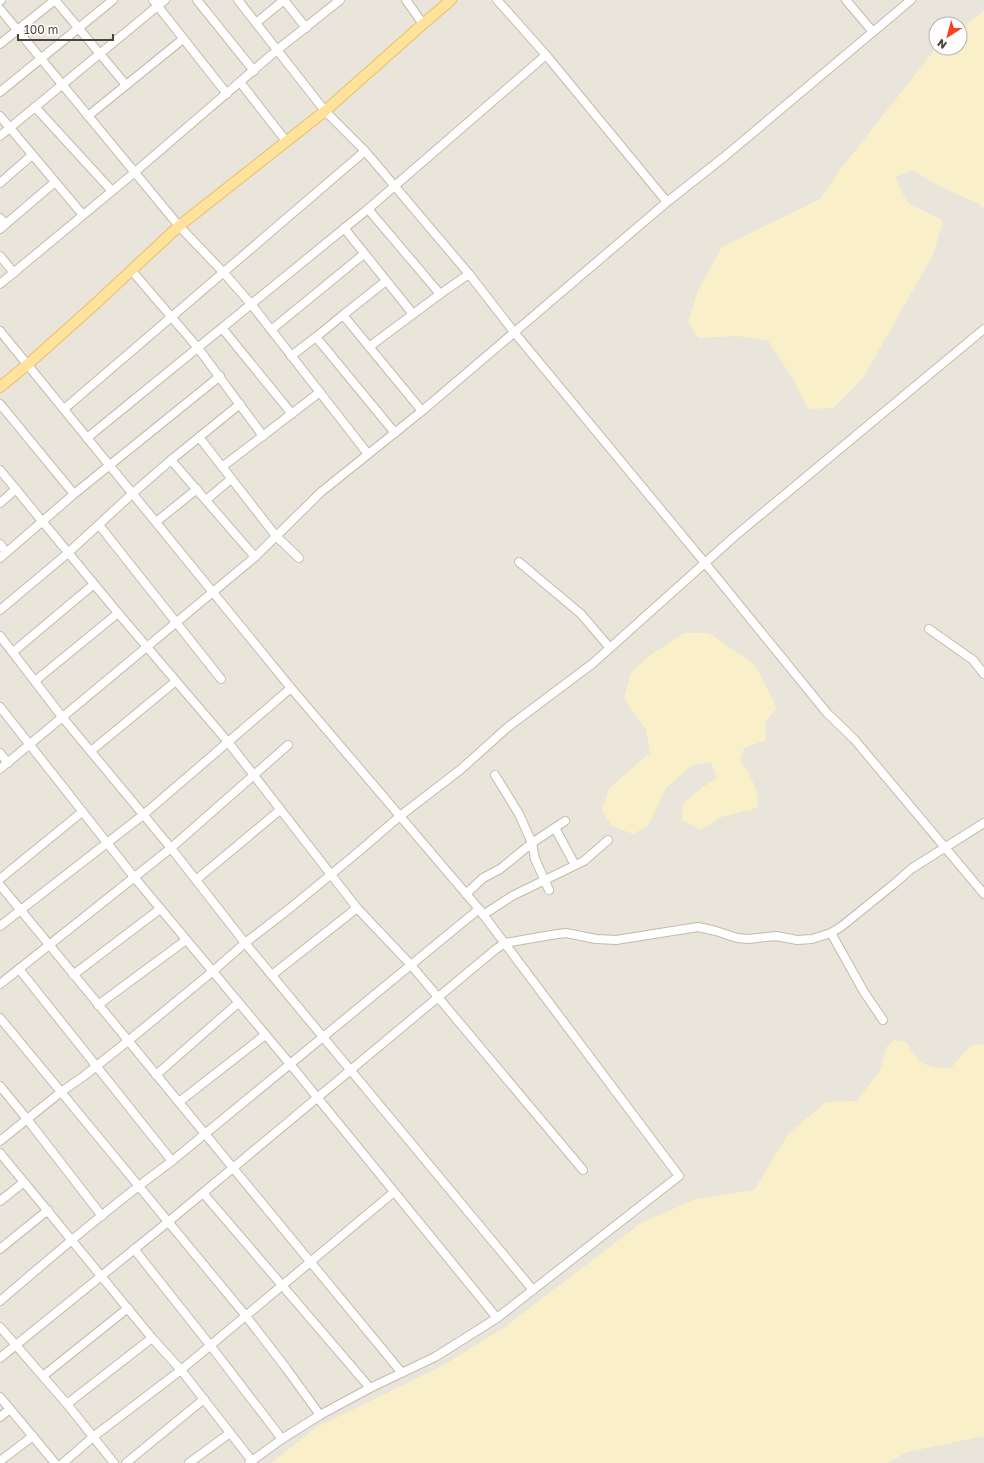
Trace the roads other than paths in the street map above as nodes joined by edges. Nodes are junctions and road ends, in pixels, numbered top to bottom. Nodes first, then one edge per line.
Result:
1 (55, 0) edge
2 (113, 0) edge
3 (165, 0) edge
4 (197, 0) edge
5 (238, 0) edge
6 (284, 0) edge
7 (340, 0) edge
8 (406, 0) edge
9 (451, 0) edge
10 (497, 0) edge
11 (846, 0) edge
12 (911, 0) edge
13 (156, 3) edge
14 (330, 3) edge
15 (0, 9) edge
16 (256, 23) junction
17 (423, 24) junction
18 (78, 28) junction
19 (306, 28) junction
20 (17, 30) junction
21 (873, 32) junction
22 (184, 39) junction
23 (0, 44) edge
24 (277, 50) junction
25 (100, 53) junction
26 (546, 55) junction
27 (41, 59) junction
28 (254, 71) junction
29 (240, 82) junction
30 (62, 84) junction
31 (126, 85) junction
32 (0, 92) edge
33 (227, 94) junction
34 (35, 107) junction
35 (325, 111) junction
36 (0, 116) edge
37 (88, 116) junction
38 (10, 128) junction
39 (0, 136) edge
40 (286, 141) junction
41 (365, 151) junction
42 (32, 156) junction
43 (135, 172) junction
44 (55, 182) junction
45 (0, 183) edge
46 (395, 186) junction
47 (112, 192) junction
48 (667, 202) junction
49 (368, 209) junction
50 (83, 216) junction
51 (2, 224) edge
52 (179, 226) junction
53 (344, 228) junction
54 (364, 254) junction
55 (0, 256) edge
56 (132, 271) junction
57 (14, 273) junction
58 (224, 273) junction
59 (469, 274) junction
60 (386, 281) junction
61 (0, 284) edge
62 (440, 294) junction
63 (251, 304) junction
64 (413, 314) junction
65 (343, 315) junction
66 (172, 317) junction
67 (222, 328) junction
68 (984, 329) edge
69 (271, 330) junction
70 (0, 331) edge
71 (514, 332) junction
72 (316, 337) junction
73 (369, 347) junction
74 (198, 348) junction
75 (291, 356) junction
76 (27, 365) junction
77 (220, 376) junction
78 (0, 387) edge
79 (320, 392) junction
80 (0, 404) edge
81 (240, 404) junction
82 (64, 409) junction
83 (422, 411) junction
84 (292, 414) junction
85 (395, 433) junction
86 (263, 436) junction
87 (199, 437) junction
88 (87, 438) junction
89 (368, 454) junction
90 (171, 460) junction
91 (109, 465) junction
92 (222, 467) junction
93 (0, 470) edge
94 (231, 479) junction
95 (16, 489) junction
96 (197, 489) junction
97 (74, 494) junction
98 (132, 494) junction
99 (206, 500) junction
100 (0, 503) edge
101 (42, 520) junction
102 (156, 522) junction
103 (99, 524) junction
104 (276, 536) junction
105 (0, 544) edge
106 (68, 553) junction
107 (3, 555) edge
108 (255, 557) junction
109 (299, 558) dead end
110 (519, 562) dead end
111 (705, 563) junction
112 (94, 584) junction
113 (213, 593) junction
114 (0, 610) edge
115 (118, 613) junction
116 (177, 622) junction
117 (929, 629) dead end
118 (0, 636) edge
119 (146, 647) junction
120 (610, 648) junction
121 (13, 652) junction
122 (984, 674) edge
123 (221, 679) dead end
124 (36, 681) junction
125 (176, 681) junction
126 (291, 688) junction
127 (0, 707) edge
128 (63, 718) junction
129 (228, 742) junction
130 (31, 744) junction
131 (288, 744) dead end
132 (91, 751) junction
133 (0, 753) edge
134 (8, 763) junction
135 (0, 769) edge
136 (495, 775) dead end
137 (253, 776) junction
138 (280, 810) junction
139 (82, 812) junction
140 (143, 815) junction
141 (400, 816) junction
142 (565, 821) dead end
143 (984, 823) edge
144 (555, 828) junction
145 (608, 840) dead end
146 (532, 843) junction
147 (107, 844) junction
148 (945, 846) junction
149 (171, 848) junction
150 (575, 865) junction
151 (331, 874) junction
152 (134, 877) junction
153 (0, 879) edge
154 (544, 879) junction
155 (196, 880) junction
156 (0, 884) edge
157 (549, 890) dead end
158 (466, 894) junction
159 (984, 894) edge
160 (160, 908) junction
161 (357, 908) junction
162 (20, 911) junction
163 (481, 912) junction
164 (0, 926) edge
165 (831, 933) junction
166 (186, 940) junction
167 (245, 943) junction
168 (505, 943) junction
169 (49, 946) junction
170 (411, 965) junction
171 (19, 969) junction
172 (212, 972) junction
173 (73, 975) junction
174 (272, 975) junction
175 (0, 984) edge
176 (439, 998) junction
177 (238, 1003) junction
178 (98, 1005) junction
179 (0, 1018) edge
180 (882, 1020) dead end
181 (265, 1035) junction
182 (324, 1036) junction
183 (128, 1041) junction
184 (290, 1064) junction
185 (96, 1067) junction
186 (351, 1070) junction
187 (156, 1075) junction
188 (0, 1086) edge
189 (61, 1092) junction
190 (317, 1098) junction
191 (179, 1102) junction
192 (27, 1119) junction
193 (205, 1134) junction
194 (0, 1141) edge
195 (0, 1153) edge
196 (172, 1161) junction
197 (233, 1168) junction
198 (583, 1170) dead end
199 (24, 1182) junction
200 (139, 1185) junction
201 (394, 1192) junction
202 (203, 1193) junction
203 (0, 1201) edge
204 (48, 1210) junction
205 (102, 1216) junction
206 (168, 1222) junction
207 (72, 1240) junction
208 (134, 1248) junction
209 (0, 1250) edge
210 (311, 1262) junction
211 (101, 1275) junction
212 (282, 1286) junction
213 (533, 1290) junction
214 (0, 1301) edge
215 (128, 1308) junction
216 (246, 1316) junction
217 (497, 1318) junction
218 (0, 1327) edge
219 (152, 1338) junction
220 (15, 1345) junction
221 (210, 1345) junction
222 (0, 1358) edge
223 (181, 1370) junction
224 (402, 1373) junction
225 (43, 1376) junction
226 (370, 1388) junction
227 (0, 1397) edge
228 (204, 1400) junction
229 (67, 1404) junction
230 (10, 1409) junction
231 (320, 1415) junction
232 (0, 1417) edge
233 (230, 1433) junction
234 (33, 1436) junction
235 (93, 1437) junction
236 (282, 1439) junction
237 (0, 1461) edge
238 (251, 1462) edge
239 (54, 1463) edge
240 (63, 1463) edge
241 (114, 1463) edge
242 (126, 1463) edge
243 (189, 1463) edge

1 - 18 street
1 - 20 street
2 - 18 street
3 - 13 street
4 - 28 street
5 - 16 street
6 - 16 street
6 - 19 street
7 - 14 street
8 - 17 street
9 - 17 main road
10 - 26 street
11 - 21 street
12 - 21 street
13 - 22 street
13 - 25 street
14 - 19 street
15 - 20 street
16 - 24 street
17 - 35 main road
18 - 25 street
18 - 27 street
19 - 24 street
20 - 23 street
20 - 27 street
21 - 48 street
22 - 31 street
22 - 33 street
24 - 28 street
24 - 35 street
25 - 30 street
25 - 31 street
26 - 46 street
26 - 48 street
27 - 30 street
27 - 32 street
28 - 29 street
29 - 33 street
29 - 40 street
30 - 34 street
30 - 37 street
31 - 37 street
33 - 43 street
34 - 38 street
34 - 47 street
35 - 40 main road
35 - 41 street
36 - 38 street
37 - 43 street
38 - 39 street
38 - 42 street
40 - 52 main road
41 - 46 street
41 - 58 street
42 - 44 street
42 - 45 street
43 - 47 street
43 - 52 street
44 - 50 street
44 - 51 street
46 - 49 street
46 - 59 street
47 - 50 street
48 - 71 street
49 - 53 street
49 - 62 street
50 - 57 street
52 - 56 main road
52 - 58 street
53 - 54 street
53 - 63 street
54 - 60 street
54 - 69 street
55 - 57 street
56 - 66 street
56 - 76 main road
57 - 61 street
58 - 63 street
58 - 66 street
59 - 62 street
59 - 71 street
60 - 64 street
60 - 65 street
62 - 64 street
63 - 67 street
63 - 69 street
64 - 73 street
65 - 72 street
65 - 73 street
66 - 74 street
66 - 82 street
67 - 74 street
67 - 84 street
68 - 111 street
69 - 75 street
70 - 76 street
71 - 83 street
71 - 111 street
72 - 75 street
72 - 85 street
73 - 83 street
74 - 77 street
74 - 88 street
75 - 79 street
76 - 78 main road
76 - 82 street
77 - 81 street
77 - 91 street
79 - 84 street
79 - 89 street
80 - 97 street
81 - 86 street
81 - 87 street
82 - 88 street
83 - 85 street
84 - 86 street
85 - 89 street
86 - 92 street
87 - 90 street
87 - 92 street
88 - 91 street
89 - 104 street
90 - 96 street
90 - 98 street
91 - 97 street
91 - 98 street
92 - 94 street
93 - 95 street
94 - 99 street
94 - 104 street
95 - 100 street
95 - 101 street
96 - 99 street
96 - 102 street
97 - 101 street
98 - 102 street
98 - 103 street
99 - 108 street
101 - 106 street
101 - 107 street
102 - 113 street
103 - 106 street
103 - 116 street
104 - 108 street
104 - 109 street
105 - 107 street
106 - 112 street
106 - 114 street
108 - 113 street
110 - 120 street
111 - 120 street
111 - 148 street
112 - 115 street
112 - 121 street
113 - 116 street
113 - 126 street
115 - 119 street
115 - 124 street
116 - 119 street
116 - 123 street
117 - 122 street
118 - 121 street
119 - 125 street
119 - 128 street
120 - 141 street
121 - 124 street
124 - 128 street
125 - 129 street
125 - 132 street
126 - 129 street
126 - 141 street
127 - 130 street
128 - 130 street
128 - 132 street
129 - 137 street
129 - 140 street
130 - 134 street
130 - 139 street
131 - 137 street
132 - 140 street
133 - 134 street
134 - 135 street
136 - 146 street
137 - 138 street
137 - 149 street
138 - 151 street
138 - 155 street
139 - 147 street
139 - 153 street
140 - 147 street
140 - 149 street
141 - 151 street
141 - 158 street
142 - 144 street
143 - 148 street
144 - 146 street
144 - 150 street
145 - 150 street
146 - 154 street
146 - 158 street
147 - 152 street
147 - 162 street
148 - 159 street
148 - 165 street
149 - 152 street
149 - 155 street
150 - 154 street
151 - 161 street
151 - 167 street
152 - 160 street
152 - 169 street
154 - 157 street
154 - 163 street
155 - 167 street
156 - 162 street
158 - 163 street
160 - 166 street
160 - 173 street
161 - 170 street
161 - 174 street
162 - 164 street
162 - 169 street
163 - 168 street
163 - 170 street
165 - 168 street
165 - 180 street
166 - 172 street
166 - 178 street
167 - 172 street
167 - 174 street
168 - 176 street
168 - 213 street
169 - 171 street
169 - 173 street
170 - 176 street
170 - 182 street
171 - 175 street
171 - 185 street
172 - 177 street
172 - 183 street
173 - 178 street
174 - 182 street
176 - 186 street
176 - 198 street
177 - 181 street
177 - 187 street
178 - 183 street
179 - 189 street
181 - 184 street
181 - 191 street
182 - 184 street
182 - 186 street
183 - 185 street
183 - 187 street
184 - 190 street
184 - 193 street
185 - 189 street
185 - 196 street
186 - 190 street
186 - 213 street
187 - 191 street
188 - 192 street
189 - 192 street
189 - 200 street
190 - 197 street
190 - 201 street
191 - 193 street
192 - 194 street
192 - 205 street
193 - 196 street
193 - 197 street
195 - 199 street
196 - 200 street
197 - 202 street
197 - 210 street
199 - 203 street
199 - 204 street
200 - 205 street
200 - 206 street
201 - 210 street
201 - 217 street
202 - 206 street
202 - 212 street
204 - 207 street
204 - 209 street
205 - 207 street
206 - 208 street
206 - 216 street
207 - 211 street
207 - 214 street
208 - 211 street
208 - 221 street
210 - 212 street
210 - 224 street
211 - 215 street
211 - 220 street
212 - 216 street
212 - 226 street
213 - 217 street
215 - 219 street
215 - 225 street
216 - 221 street
216 - 231 street
217 - 224 street
218 - 220 street
219 - 223 street
219 - 229 street
220 - 222 street
220 - 225 street
221 - 223 street
221 - 236 street
223 - 228 street
223 - 235 street
224 - 226 street
225 - 229 street
226 - 231 street
227 - 230 street
228 - 233 street
228 - 242 street
229 - 235 street
230 - 232 street
230 - 234 street
231 - 236 street
233 - 238 street
233 - 243 street
234 - 237 street
234 - 239 street
235 - 240 street
235 - 241 street
236 - 238 street

